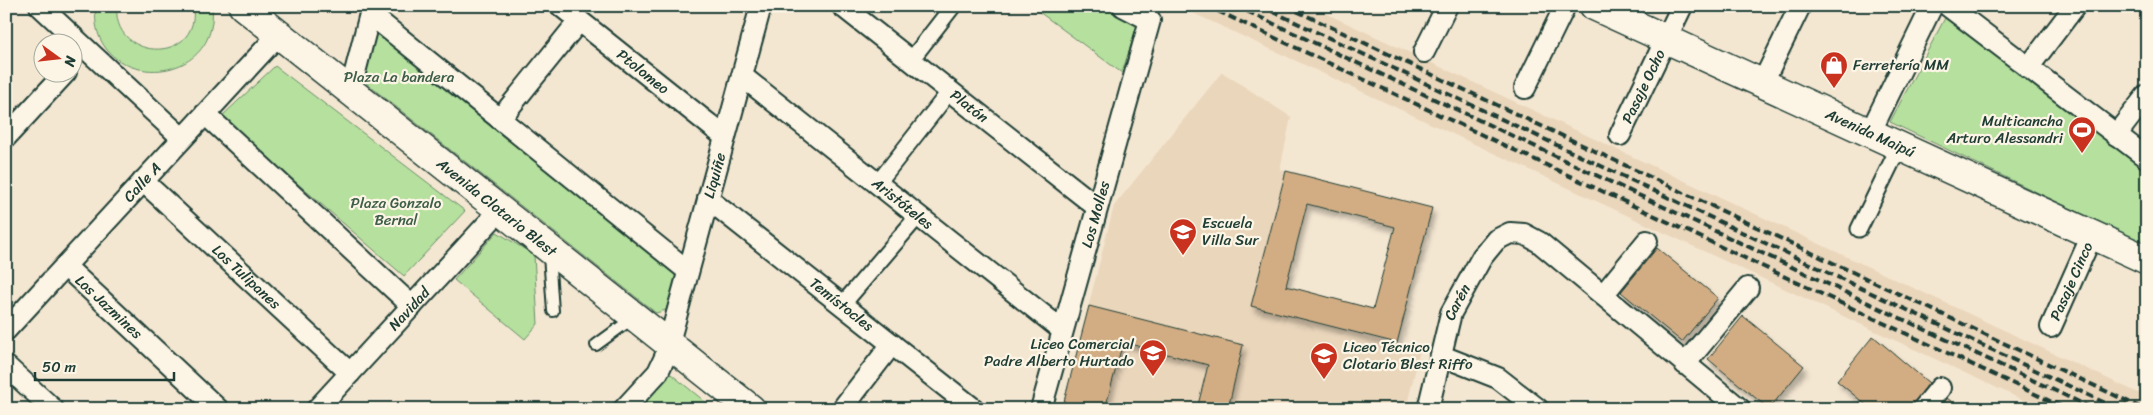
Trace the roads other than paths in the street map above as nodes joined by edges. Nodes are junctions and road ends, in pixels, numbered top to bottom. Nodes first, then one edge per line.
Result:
1 (40, 6) edge
2 (243, 6) edge
3 (561, 6) edge
4 (842, 6) edge
5 (953, 6) edge
6 (1123, 6) edge
7 (1447, 6) edge
8 (1565, 6) edge
9 (1594, 6) edge
10 (1682, 6) edge
11 (1800, 6) edge
12 (1932, 6) edge
13 (1948, 6) edge
14 (2075, 6) edge
15 (757, 9) edge
16 (371, 10) edge
17 (580, 21) junction
18 (279, 34) junction
19 (1666, 40) junction
20 (87, 49) junction
21 (1424, 52) dead end
22 (82, 54) edge
23 (911, 60) junction
24 (2028, 68) junction
25 (742, 76) junction
26 (57, 82) edge
27 (1762, 84) junction
28 (1525, 88) dead end
29 (350, 92) junction
30 (950, 92) junction
31 (2147, 95) edge
32 (205, 114) junction
33 (500, 119) junction
34 (1870, 133) junction
35 (1620, 135) dead end
36 (2116, 135) junction
37 (725, 136) junction
38 (6, 137) edge
39 (182, 138) junction
40 (1899, 147) junction
41 (2147, 158) edge
42 (143, 181) junction
43 (878, 184) junction
44 (708, 199) junction
45 (1097, 207) junction
46 (502, 209) junction
47 (918, 216) junction
48 (1859, 229) dead end
49 (2092, 235) junction
50 (1647, 241) dead end
51 (548, 247) junction
52 (2147, 260) edge
53 (65, 266) junction
54 (688, 271) junction
55 (1748, 288) dead end
56 (1603, 295) junction
57 (842, 304) junction
58 (412, 306) junction
59 (553, 311) dead end
60 (634, 317) junction
61 (2051, 327) dead end
62 (6, 330) edge
63 (1062, 330) junction
64 (668, 344) junction
65 (892, 344) junction
66 (596, 345) dead end
67 (1442, 356) junction
68 (1684, 364) junction
69 (6, 366) edge
70 (350, 373) junction
71 (1940, 388) dead end
72 (629, 407) edge
73 (53, 409) edge
74 (218, 409) edge
75 (317, 409) edge
76 (751, 409) edge
77 (842, 409) edge
78 (974, 409) edge
79 (1041, 409) edge
80 (1428, 409) edge
81 (1538, 409) edge
82 (1740, 409) edge
83 (1924, 409) edge

1 - 20 street
2 - 18 main road, Avenida Clotario Blest
3 - 17 street, Ptolomeo
4 - 23 street, Platón
5 - 23 street
6 - 45 street, Los Molles
7 - 21 street
8 - 28 street
9 - 19 main road, Avenida Maipú
10 - 19 street, Pasaje Ocho
11 - 27 street
12 - 34 street
13 - 24 street
14 - 24 street
15 - 25 street, Liquiñe
16 - 29 street
16 - 33 street
17 - 33 street
17 - 37 street, Ptolomeo
18 - 29 main road, Avenida Clotario Blest
18 - 32 street, Calle A
19 - 27 main road, Avenida Maipú
19 - 35 street, Pasaje Ocho
20 - 22 street
20 - 39 street
23 - 30 street, Platón
24 - 36 street
25 - 37 street, Liquiñe
25 - 43 street, Aristóteles
26 - 38 street
27 - 34 main road, Avenida Maipú
29 - 46 main road, Avenida Clotario Blest
30 - 43 street
30 - 45 street, Platón
31 - 36 street
32 - 39 street, Calle A
32 - 58 street
33 - 54 street
34 - 40 main road, Avenida Maipú
36 - 41 street
37 - 44 street, Liquiñe
39 - 42 street, Calle A
40 - 48 street
40 - 49 main road, Avenida Maipú
42 - 53 street, Calle A
42 - 70 street, Los Tulipanes
43 - 47 street, Aristóteles
44 - 54 street, Liquiñe
44 - 57 street, Temístocles
45 - 63 street, Los Molles
46 - 51 main road, Avenida Clotario Blest
46 - 58 street, Navidad
47 - 57 street
47 - 63 street, Aristóteles
49 - 52 main road, Avenida Maipú
49 - 61 street, Pasaje Cinco
50 - 56 street
51 - 59 lane
51 - 60 main road, Avenida Clotario Blest
53 - 62 street, Calle A
53 - 74 street, Los Jazmines
54 - 64 street, Liquiñe
55 - 68 street
56 - 67 street, Carén
56 - 68 street, Carén
57 - 65 street, Temístocles
58 - 70 street, Navidad
60 - 64 main road, Avenida Clotario Blest
60 - 66 lane
63 - 79 street, Los Molles
64 - 72 street, Liquiñe
64 - 76 main road, Avenida Clotario Blest
65 - 77 street
65 - 78 street, Temístocles
67 - 80 street, Carén
67 - 81 street
68 - 82 street, Carén
69 - 73 street
70 - 75 street, Navidad
71 - 83 street

